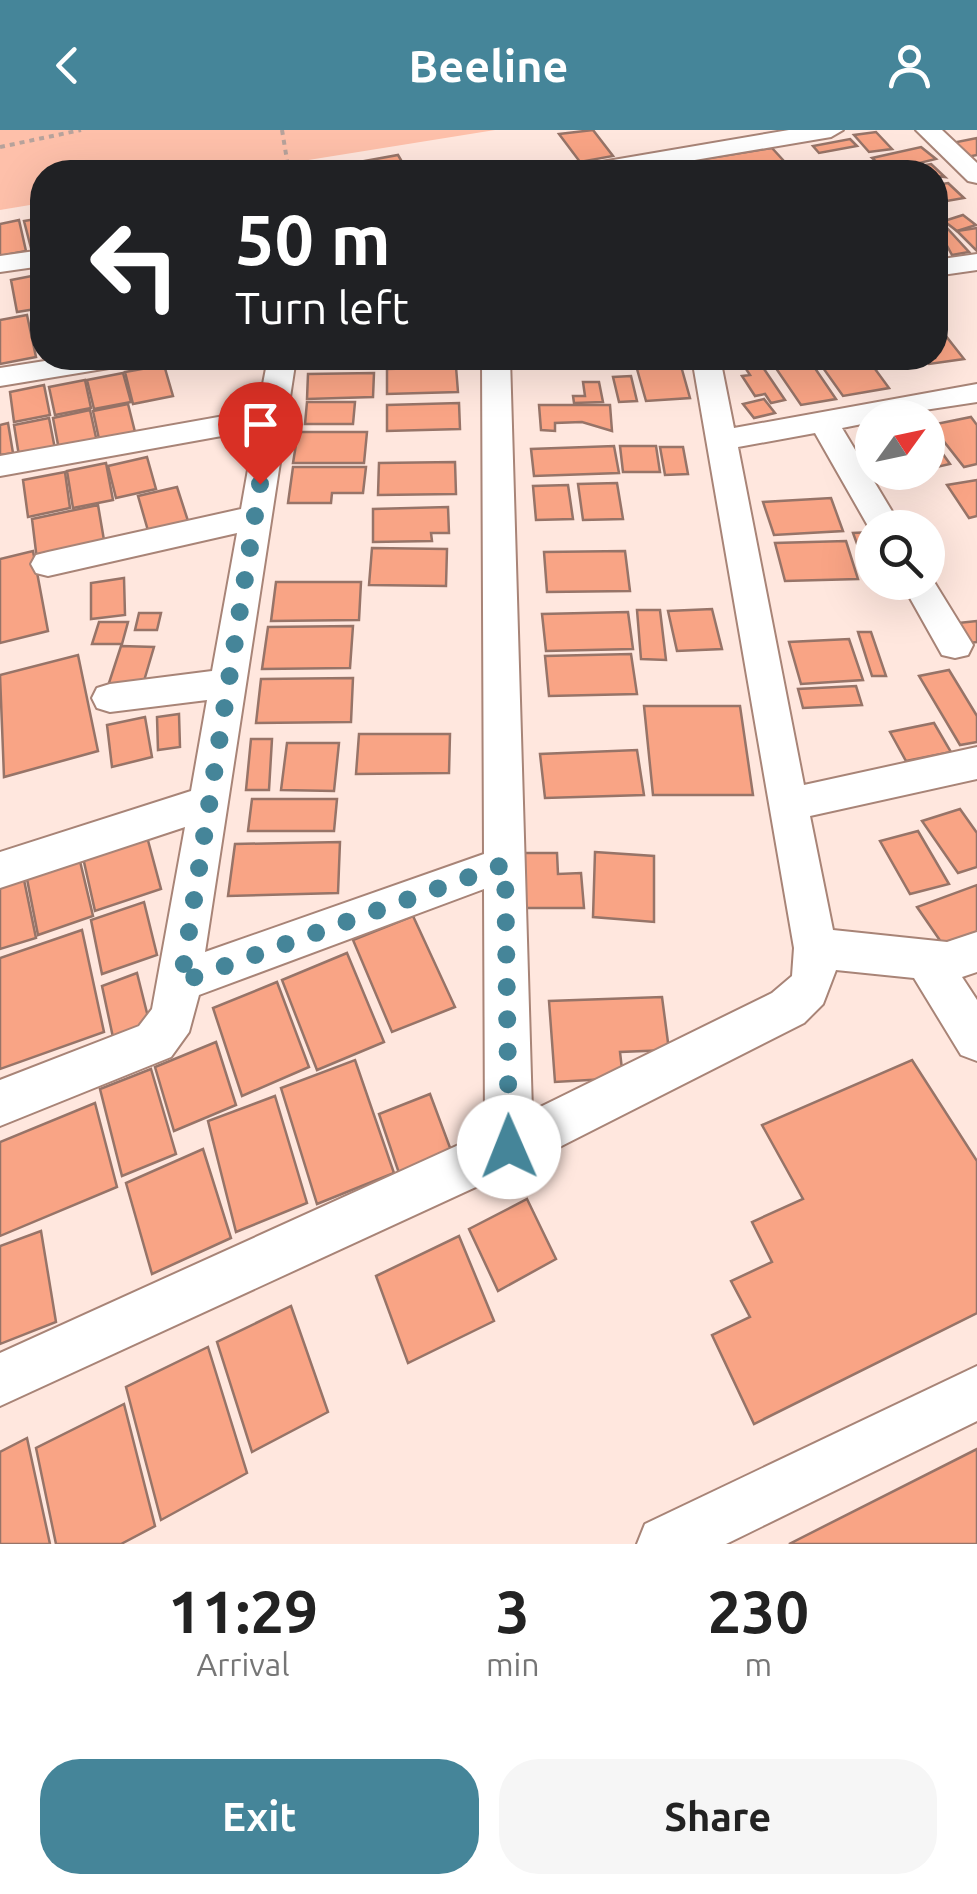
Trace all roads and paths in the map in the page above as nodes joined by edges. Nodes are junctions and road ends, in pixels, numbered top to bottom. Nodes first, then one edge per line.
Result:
1 (81, 130) edge
2 (282, 130) edge
3 (831, 130) edge
4 (928, 130) edge
5 (0, 147) edge
6 (287, 160) edge
7 (655, 160) edge
8 (977, 176) edge
9 (30, 260) edge
10 (977, 262) edge
11 (0, 264) edge
12 (948, 266) edge
13 (42, 370) edge
14 (280, 370) edge
15 (496, 370) edge
16 (708, 370) edge
17 (0, 377) edge
18 (977, 393) edge
19 (272, 416) junction
20 (823, 421) junction
21 (720, 440) junction
22 (0, 466) edge
23 (875, 510) edge
24 (254, 517) junction
25 (48, 564) dead end
26 (929, 600) edge
27 (955, 645) dead end
28 (226, 684) junction
29 (110, 698) dead end
30 (977, 764) edge
31 (206, 804) junction
32 (788, 805) junction
33 (505, 864) junction
34 (0, 870) edge
35 (815, 948) junction
36 (977, 952) edge
37 (927, 960) junction
38 (181, 982) junction
39 (977, 1040) edge
40 (0, 1103) edge
41 (509, 1147) junction
42 (0, 1380) edge
43 (977, 1393) edge
44 (666, 1544) edge

1 - 5 path
2 - 6 path
3 - 7 street
4 - 8 street
9 - 11 street
10 - 12 street
13 - 17 street
14 - 19 street
15 - 33 street
16 - 21 street
18 - 20 street
19 - 22 street
19 - 24 street
20 - 21 street
20 - 23 street
21 - 32 street
24 - 25 street
24 - 28 street
26 - 27 street
28 - 29 street
28 - 31 street
30 - 32 street
31 - 34 street
31 - 38 street
32 - 35 street
33 - 38 street
33 - 41 street
35 - 37 street
35 - 41 street
36 - 37 street
37 - 39 street
38 - 40 street
41 - 42 street
43 - 44 street

